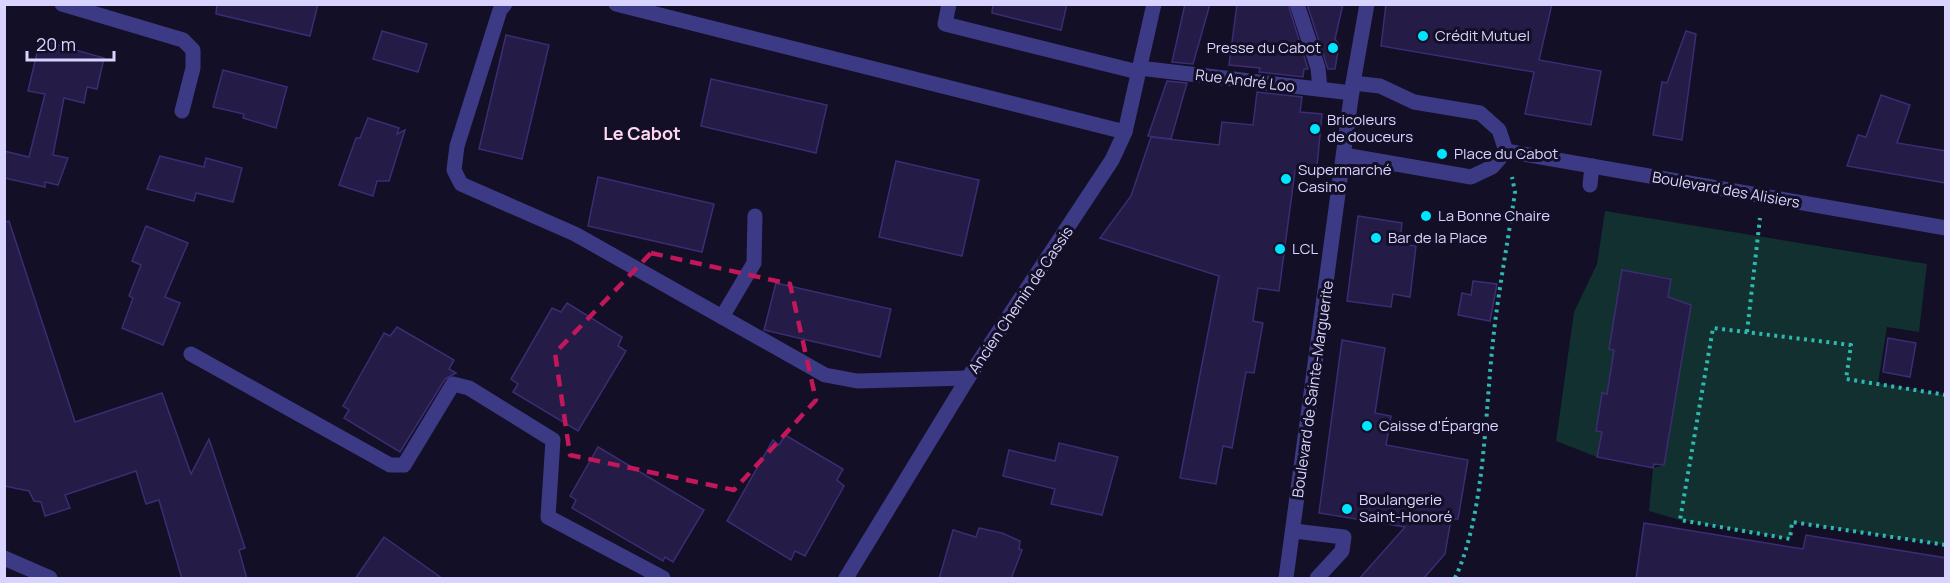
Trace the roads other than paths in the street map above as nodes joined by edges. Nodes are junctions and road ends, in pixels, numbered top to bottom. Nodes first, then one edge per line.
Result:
1 (62, 4) edge
2 (505, 4) edge
3 (616, 4) edge
4 (949, 4) edge
5 (1154, 4) edge
6 (1297, 4) edge
7 (1367, 4) edge
8 (86, 7) edge
9 (1138, 70) junction
10 (1353, 88) junction
11 (1320, 89) junction
12 (182, 111) dead end
13 (1125, 132) junction
14 (1506, 151) junction
15 (1344, 155) junction
16 (1592, 166) junction
17 (1590, 186) dead end
18 (755, 216) dead end
19 (1946, 228) edge
20 (722, 317) junction
21 (191, 354) dead end
22 (968, 378) junction
23 (1294, 531) junction
24 (4, 558) edge
25 (50, 579) edge
26 (663, 579) edge
27 (846, 579) edge
28 (1286, 579) edge
29 (1317, 579) edge

1 - 8 street
2 - 20 street
3 - 13 street
4 - 9 street, Rue André Loo
5 - 9 street, Ancien Chemin de Cassis
6 - 11 street
7 - 10 street, Boulevard de Sainte-Marguerite
8 - 12 street
9 - 11 street, Rue André Loo
9 - 13 street, Ancien Chemin de Cassis
10 - 11 street, Rue André Loo
10 - 14 street
10 - 15 street, Boulevard de Sainte-Marguerite
13 - 22 street, Ancien Chemin de Cassis
14 - 15 street
14 - 16 street, Boulevard des Alisiers
15 - 23 street, Boulevard de Sainte-Marguerite
16 - 17 street
16 - 19 street, Boulevard des Alisiers
18 - 20 street
20 - 22 street
21 - 26 street
22 - 27 street, Ancien Chemin de Cassis
23 - 28 street, Boulevard de Sainte-Marguerite
23 - 29 street
24 - 25 street

